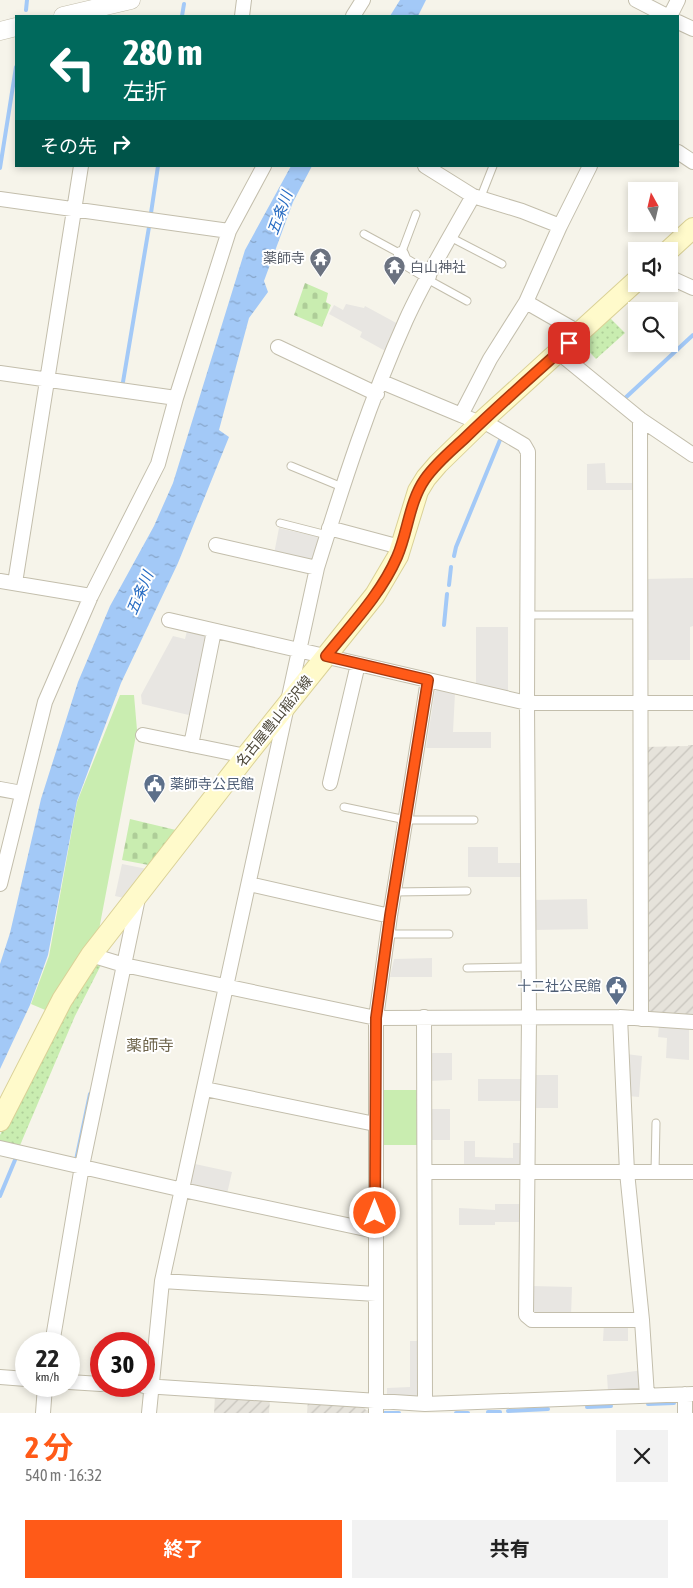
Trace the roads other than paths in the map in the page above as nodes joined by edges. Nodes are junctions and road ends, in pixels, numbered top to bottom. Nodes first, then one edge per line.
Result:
1 (131, 0) edge
2 (244, 0) edge
3 (363, 0) edge
4 (636, 0) edge
5 (678, 0) edge
6 (106, 7) edge
7 (68, 15) edge
8 (242, 15) edge
9 (354, 15) edge
10 (666, 15) edge
11 (669, 15) edge
12 (679, 22) edge
13 (15, 27) edge
14 (693, 29) edge
15 (0, 31) edge
16 (679, 153) edge
17 (693, 162) edge
18 (81, 167) edge
19 (263, 167) edge
20 (427, 167) edge
21 (492, 167) edge
22 (590, 167) edge
23 (477, 198) junction
24 (0, 199) edge
25 (74, 209) junction
26 (416, 214) dead end
27 (560, 226) junction
28 (693, 228) edge
29 (229, 231) junction
30 (364, 234) dead end
31 (450, 237) junction
32 (678, 242) edge
33 (401, 254) junction
34 (502, 264) dead end
35 (428, 277) junction
36 (678, 281) edge
37 (693, 288) edge
38 (628, 289) edge
39 (468, 301) dead end
40 (526, 302) junction
41 (580, 333) junction
42 (278, 347) dead end
43 (558, 352) junction
44 (0, 373) edge
45 (47, 379) junction
46 (379, 388) junction
47 (176, 398) junction
48 (461, 414) junction
49 (640, 420) junction
50 (482, 422) junction
51 (693, 454) edge
52 (291, 466) dead end
53 (342, 487) junction
54 (280, 523) dead end
55 (328, 532) junction
56 (216, 545) dead end
57 (400, 547) junction
58 (317, 568) junction
59 (0, 581) edge
60 (15, 583) junction
61 (91, 596) junction
62 (527, 615) junction
63 (640, 615) junction
64 (169, 620) dead end
65 (214, 632) junction
66 (299, 651) junction
67 (326, 656) junction
68 (358, 664) junction
69 (428, 680) junction
70 (527, 703) junction
71 (641, 703) junction
72 (693, 703) edge
73 (287, 704) junction
74 (143, 735) dead end
75 (191, 745) junction
76 (246, 756) junction
77 (330, 783) dead end
78 (0, 789) edge
79 (22, 793) junction
80 (344, 807) dead end
81 (406, 820) junction
82 (474, 820) dead end
83 (0, 884) edge
84 (249, 884) junction
85 (467, 891) dead end
86 (394, 892) junction
87 (139, 894) junction
88 (390, 916) junction
89 (388, 934) junction
90 (449, 934) dead end
91 (91, 955) junction
92 (124, 965) junction
93 (528, 967) junction
94 (467, 968) dead end
95 (227, 986) junction
96 (424, 1017) junction
97 (620, 1017) junction
98 (376, 1018) junction
99 (529, 1018) junction
100 (641, 1018) junction
101 (693, 1022) edge
102 (204, 1089) junction
103 (0, 1122) edge
104 (656, 1123) dead end
105 (375, 1124) junction
106 (0, 1148) edge
107 (82, 1166) junction
108 (425, 1172) junction
109 (627, 1172) junction
110 (655, 1172) junction
111 (693, 1172) edge
112 (527, 1173) junction
113 (183, 1190) junction
114 (375, 1231) junction
115 (162, 1281) junction
116 (376, 1294) junction
117 (642, 1320) junction
118 (54, 1332) edge
119 (155, 1332) edge
120 (0, 1378) edge
121 (15, 1379) edge
122 (155, 1387) edge
123 (689, 1394) edge
124 (647, 1396) junction
125 (44, 1397) edge
126 (148, 1397) edge
127 (425, 1404) junction
128 (580, 1406) edge
129 (377, 1407) edge
130 (476, 1408) edge
131 (43, 1413) edge
132 (149, 1413) edge
133 (686, 1413) edge

1 - 6 street
2 - 8 street
3 - 9 street
4 - 10 street
5 - 11 street
6 - 7 street
12 - 14 street
13 - 15 street
16 - 17 street
18 - 25 street
19 - 29 street
20 - 23 street
21 - 23 lane
22 - 27 street
23 - 27 street
23 - 31 street
24 - 25 street
25 - 29 street
25 - 45 street
26 - 33 lane
27 - 40 street
28 - 32 main road
29 - 47 street
30 - 33 lane
31 - 34 lane
31 - 35 street
33 - 35 street
35 - 39 lane
35 - 46 street
36 - 37 street
38 - 41 main road, 名古屋豊山稲沢線
40 - 41 street
40 - 48 street
41 - 43 main road, 名古屋豊山稲沢線
42 - 46 street
43 - 49 street
43 - 50 main road, 名古屋豊山稲沢線
44 - 45 street
45 - 47 street
45 - 60 street
46 - 48 street
46 - 53 street
47 - 61 street
48 - 50 street
49 - 51 street
49 - 63 street
50 - 57 main road, 名古屋豊山稲沢線
50 - 62 street
52 - 53 lane
53 - 55 street
54 - 55 lane
55 - 57 street
55 - 58 street
56 - 58 street
57 - 67 main road, 名古屋豊山稲沢線
58 - 66 street
59 - 60 street
60 - 61 street
61 - 79 street
62 - 63 lane
62 - 70 street
63 - 71 street
64 - 65 street
65 - 66 street
65 - 75 street
66 - 67 street
66 - 73 street
67 - 68 street
67 - 73 main road, 名古屋豊山稲沢線
68 - 69 street
68 - 77 street
69 - 70 street
69 - 81 street
70 - 71 street
70 - 93 street
71 - 72 street
71 - 100 street
73 - 76 main road, 名古屋豊山稲沢線
73 - 84 street
74 - 75 street
75 - 76 street
76 - 87 main road, 名古屋豊山稲沢線
78 - 79 street
79 - 83 street
80 - 81 lane
81 - 82 lane
81 - 86 street
84 - 88 street
84 - 95 street
85 - 86 lane
86 - 88 street
87 - 91 main road, 名古屋豊山稲沢線
87 - 92 street
88 - 89 street
89 - 90 lane
89 - 98 street
91 - 92 street
91 - 103 main road, 名古屋豊山稲沢線
92 - 95 street
92 - 107 street
93 - 94 lane
93 - 99 street
95 - 98 street
95 - 102 street
96 - 98 street
96 - 99 street
96 - 108 street
97 - 99 street
97 - 100 street
97 - 109 street
98 - 105 street
99 - 112 street
100 - 101 street
102 - 105 street
102 - 113 street
104 - 110 lane
105 - 114 street
106 - 107 street
107 - 113 street
107 - 118 street
108 - 112 street
108 - 127 street
109 - 110 street
109 - 112 street
109 - 117 street
110 - 111 street
112 - 117 street
113 - 114 street
113 - 115 street
114 - 116 street
115 - 116 street
115 - 119 street
116 - 129 street
117 - 124 street
120 - 121 street
122 - 129 street
123 - 124 street
123 - 133 street
124 - 128 street
125 - 131 street
126 - 132 street
127 - 129 street
127 - 130 street
128 - 130 street

